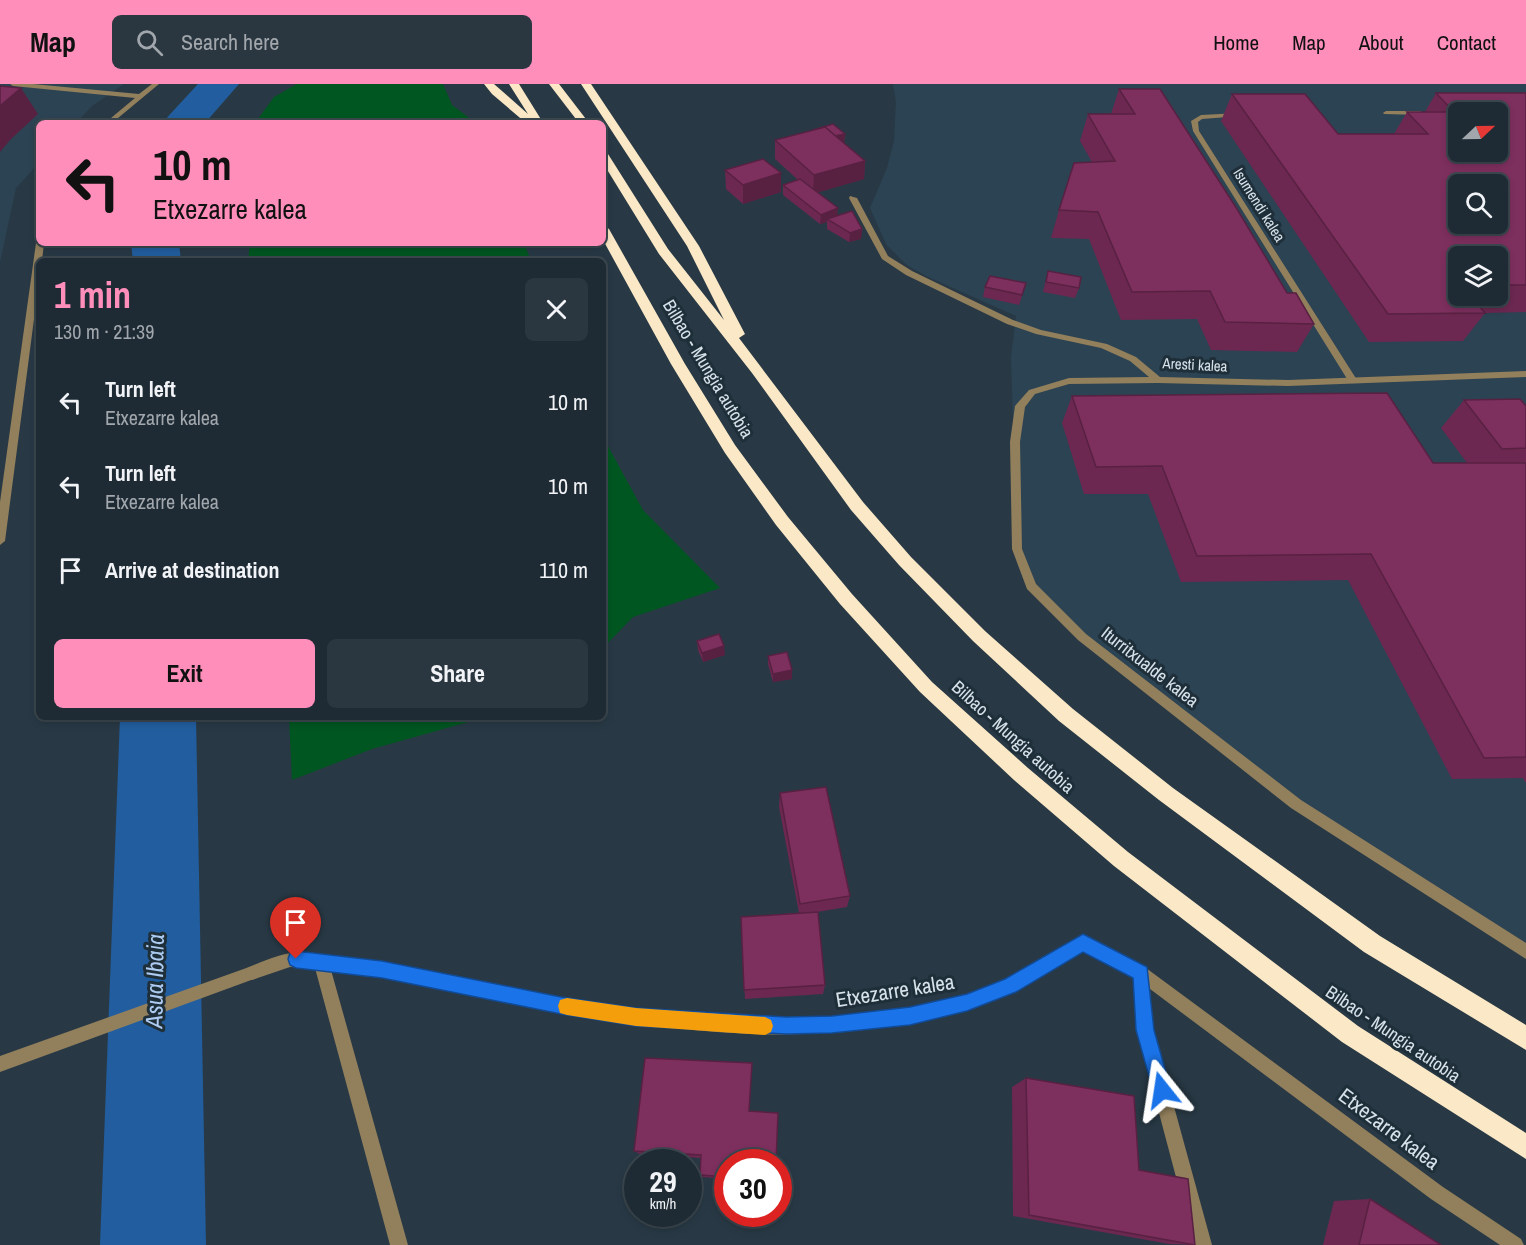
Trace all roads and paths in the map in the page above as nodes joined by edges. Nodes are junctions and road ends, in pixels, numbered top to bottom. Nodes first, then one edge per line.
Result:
1 (13, 84) edge
2 (156, 84) edge
3 (489, 84) edge
4 (514, 84) edge
5 (554, 84) edge
6 (586, 84) edge
7 (139, 96) junction
8 (1432, 112) edge
9 (1386, 113) dead end
10 (1250, 114) edge
11 (111, 120) edge
12 (528, 120) edge
13 (537, 120) edge
14 (582, 120) edge
15 (606, 159) edge
16 (853, 198) dead end
17 (606, 235) edge
18 (36, 273) edge
19 (757, 370) junction
20 (1526, 374) edge
21 (1158, 380) junction
22 (1352, 380) junction
23 (0, 541) edge
24 (1526, 952) edge
25 (321, 962) junction
26 (1141, 973) junction
27 (1526, 1038) edge
28 (0, 1064) edge
29 (1526, 1147) edge
30 (399, 1245) edge
31 (1203, 1245) edge
32 (1515, 1245) edge

1 - 7 street
2 - 7 street
3 - 12 highway
4 - 13 highway
5 - 14 highway
6 - 19 highway
7 - 11 street
8 - 9 street
10 - 22 street, Isumendi kalea
15 - 19 highway, Bilbao - Mungia autobia
16 - 21 street, Aresti kalea
17 - 29 highway, Bilbao - Mungia autobia
18 - 23 street
19 - 27 highway, Bilbao - Mungia autobia
20 - 22 street, Aresti kalea
21 - 22 street, Aresti kalea
21 - 24 street, Iturritxualde kalea
25 - 26 street, Etxezarre kalea
25 - 28 street, Etxezarre kalea
25 - 30 street
26 - 31 street
26 - 32 street, Etxezarre kalea

